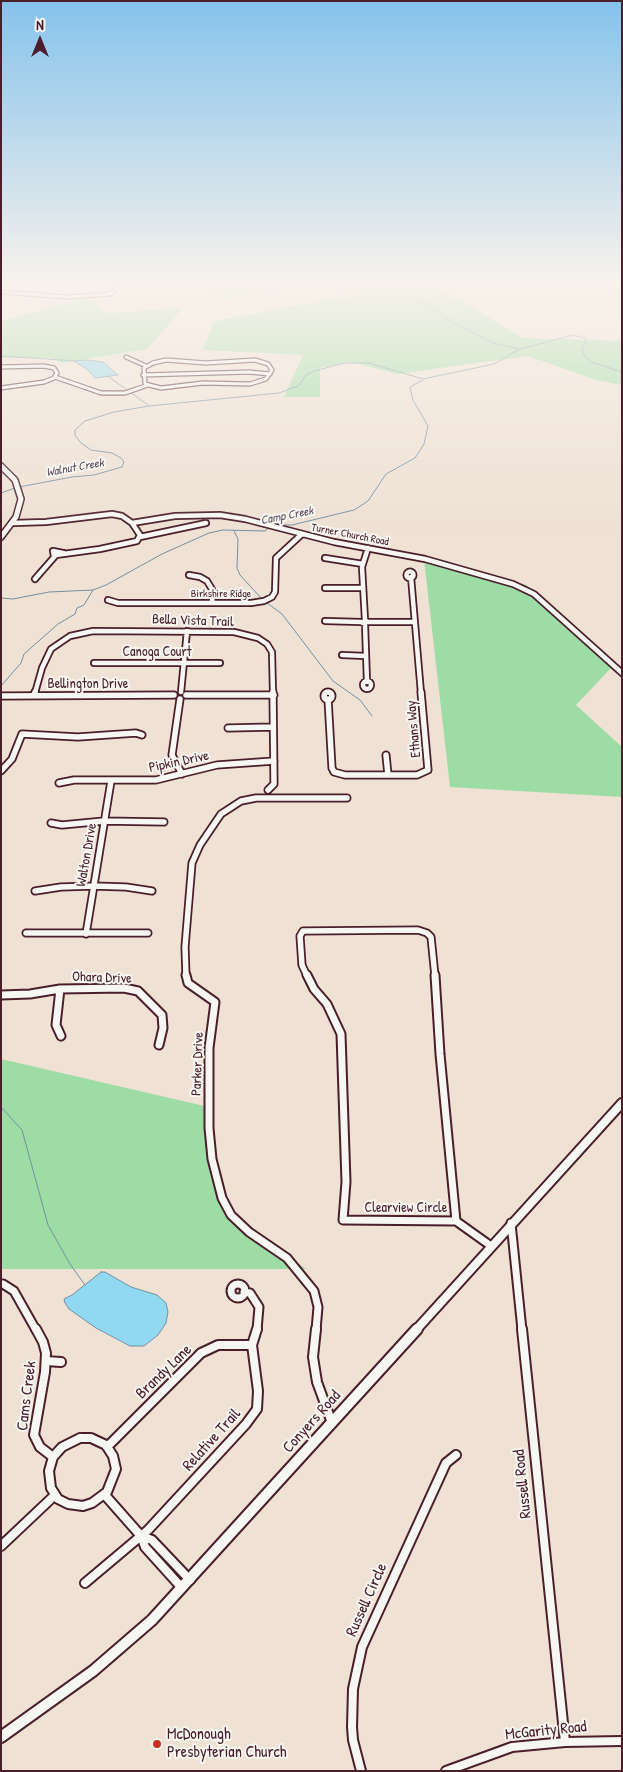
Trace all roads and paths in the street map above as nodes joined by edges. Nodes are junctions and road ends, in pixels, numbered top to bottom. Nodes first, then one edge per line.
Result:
1 (50, 368) edge
2 (145, 368) edge
3 (207, 368) edge
4 (271, 368) edge
5 (206, 373) junction
6 (270, 374) junction
7 (143, 375) junction
8 (55, 377) junction
9 (206, 383) junction
10 (148, 386) junction
11 (1, 388) edge
12 (1, 466) edge
13 (13, 523) junction
14 (132, 523) junction
15 (206, 523) dead end
16 (300, 534) junction
17 (1, 537) edge
18 (140, 537) junction
19 (370, 549) junction
20 (325, 558) dead end
21 (363, 564) junction
22 (189, 575) dead end
23 (411, 577) dead end
24 (35, 579) dead end
25 (325, 588) dead end
26 (363, 588) junction
27 (108, 600) dead end
28 (212, 603) junction
29 (325, 621) dead end
30 (364, 622) junction
31 (415, 622) junction
32 (187, 631) junction
33 (342, 655) dead end
34 (366, 656) junction
35 (94, 663) dead end
36 (184, 663) junction
37 (220, 663) dead end
38 (622, 673) edge
39 (367, 682) dead end
40 (181, 692) junction
41 (34, 695) junction
42 (174, 695) junction
43 (186, 695) junction
44 (274, 695) junction
45 (1, 696) edge
46 (180, 699) junction
47 (328, 699) dead end
48 (273, 727) junction
49 (228, 728) dead end
50 (142, 735) dead end
51 (386, 755) dead end
52 (274, 761) junction
53 (1, 771) edge
54 (182, 774) junction
55 (388, 775) junction
56 (111, 780) junction
57 (59, 783) dead end
58 (268, 790) dead end
59 (346, 798) dead end
60 (104, 821) junction
61 (164, 822) dead end
62 (51, 823) dead end
63 (93, 886) junction
64 (152, 891) dead end
65 (35, 892) dead end
66 (26, 933) dead end
67 (148, 933) dead end
68 (86, 934) junction
69 (60, 989) junction
70 (1, 995) edge
71 (61, 1036) dead end
72 (159, 1044) dead end
73 (622, 1102) edge
74 (456, 1221) junction
75 (511, 1223) junction
76 (491, 1246) junction
77 (3, 1284) dead end
78 (244, 1292) dead end
79 (252, 1345) junction
80 (46, 1361) junction
81 (61, 1362) dead end
82 (332, 1424) junction
83 (108, 1447) junction
84 (456, 1455) dead end
85 (53, 1457) junction
86 (104, 1494) junction
87 (56, 1495) junction
88 (141, 1536) junction
89 (1, 1546) edge
90 (190, 1580) junction
91 (85, 1583) dead end
92 (182, 1589) junction
93 (1, 1737) edge
94 (622, 1740) edge
95 (565, 1742) junction
96 (361, 1771) edge
97 (446, 1771) edge

1 - 8 street
2 - 7 street
3 - 5 street
4 - 6 street
5 - 6 street
5 - 7 street
5 - 9 street
6 - 9 street
7 - 10 street
8 - 10 street
8 - 11 street
9 - 10 street
12 - 13 main road
13 - 14 street
13 - 17 main road
14 - 16 street, Turner Church Road
14 - 18 street
15 - 18 street
16 - 19 street, Turner Church Road
16 - 28 street, Birkshire Ridge
18 - 24 street
19 - 21 street
19 - 38 street, Turner Church Road
20 - 21 street
21 - 26 street
22 - 28 street
23 - 31 street, Ethans Way
25 - 26 street
26 - 30 street
27 - 28 street, Birkshire Ridge
29 - 30 street
30 - 31 street
30 - 34 street
31 - 55 street, Ethans Way
32 - 36 street
32 - 41 street, Bella Vista Trail
32 - 44 street, Bella Vista Trail
33 - 34 street
34 - 39 street
35 - 36 street, Canoga Court
36 - 37 street, Canoga Court
36 - 40 street
40 - 42 street
40 - 43 street
41 - 42 street, Bellington Drive
41 - 45 street, Bellington Drive
42 - 46 street
43 - 44 street
43 - 46 street
44 - 48 street, Bella Vista Trail
46 - 54 street
47 - 55 street, Ethans Way
48 - 49 street
48 - 52 street, Bella Vista Trail
50 - 53 street
51 - 55 street
52 - 54 street, Pipkin Drive
52 - 58 street, Bella Vista Trail
54 - 56 street, Pipkin Drive
56 - 57 street, Pipkin Drive
56 - 60 street, Walton Drive
59 - 82 street, Parker Drive
60 - 61 street
60 - 62 street
60 - 63 street, Walton Drive
63 - 64 street
63 - 65 street
63 - 68 street, Walton Drive
66 - 68 street
67 - 68 street
69 - 70 street, Ohara Drive
69 - 71 street
69 - 72 street, Ohara Drive
73 - 75 main road, Conyers Road
74 - 74 street, Clearview Circle
74 - 76 street
75 - 76 main road, Conyers Road
75 - 95 street, Russell Road
76 - 82 main road, Conyers Road
77 - 80 street, Cams Creek
78 - 79 street, Relative Trail
79 - 83 street, Brandy Lane
79 - 88 street, Relative Trail
80 - 81 street
80 - 85 street, Cams Creek
82 - 90 main road, Conyers Road
83 - 85 street
83 - 86 street
84 - 96 street, Russell Circle
85 - 87 street
86 - 87 street
86 - 88 street
87 - 89 street
88 - 90 street
88 - 91 street, Relative Trail
88 - 92 street
90 - 92 main road, Conyers Road
92 - 93 main road, Conyers Road
94 - 95 street, McGarity Road
95 - 97 street, McGarity Road

